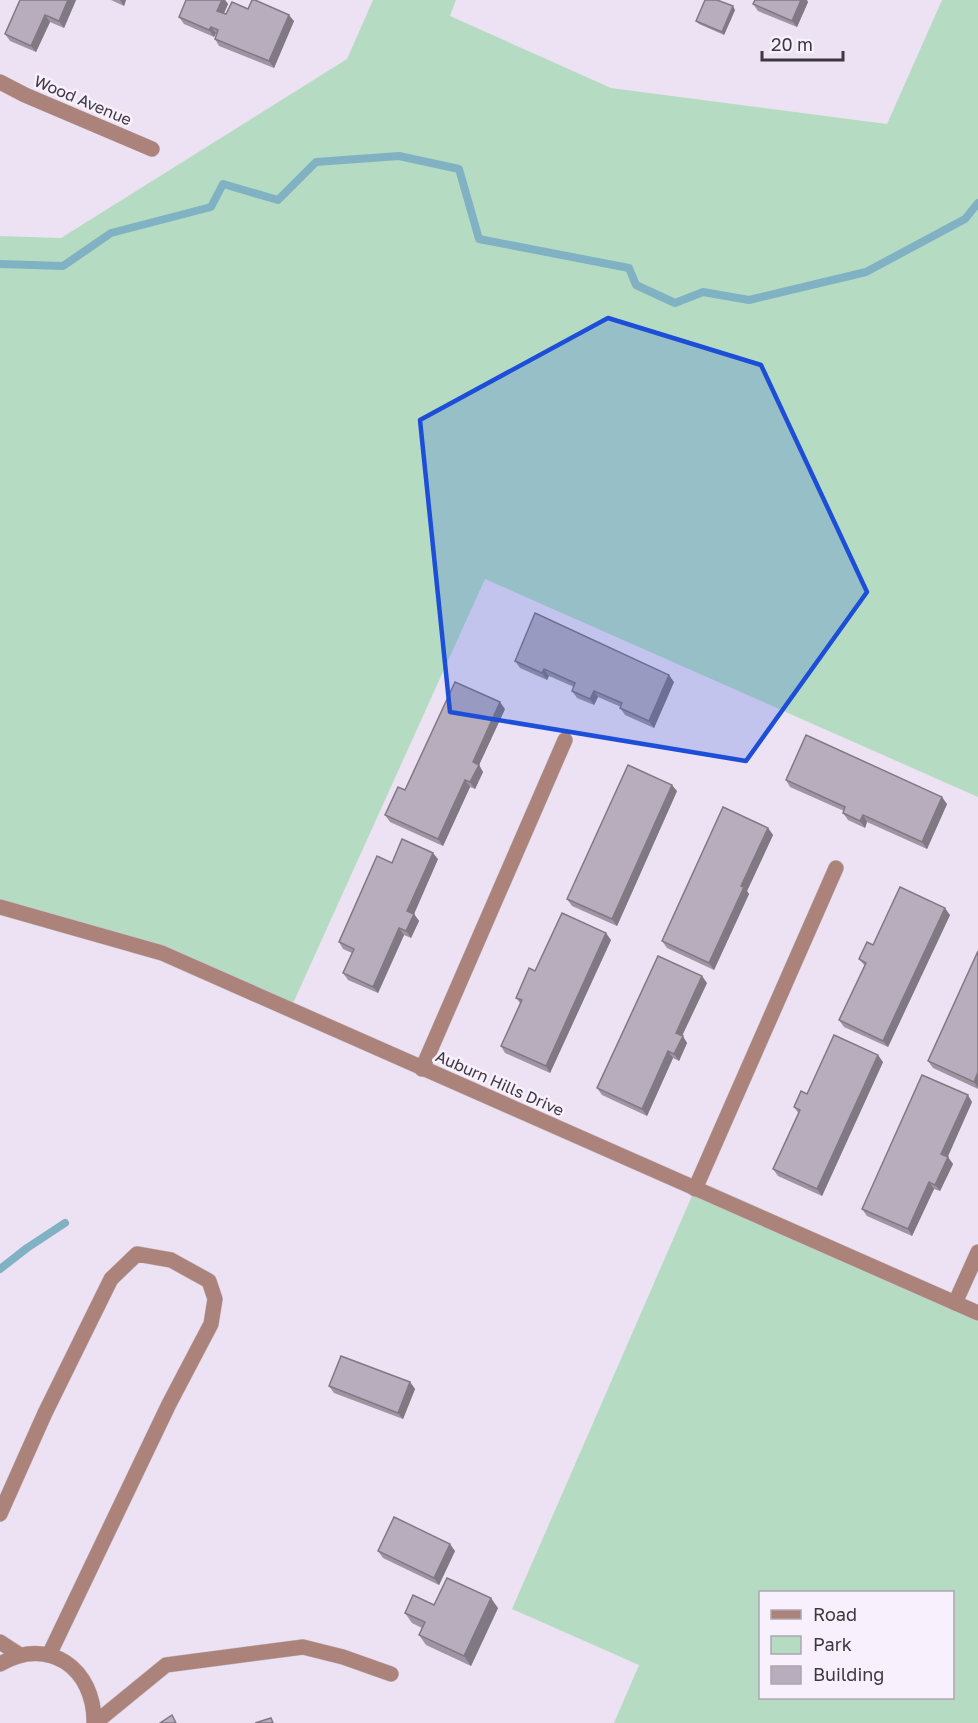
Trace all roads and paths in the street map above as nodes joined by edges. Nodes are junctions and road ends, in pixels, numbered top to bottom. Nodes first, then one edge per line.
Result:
1 (0, 82) edge
2 (152, 149) dead end
3 (565, 740) dead end
4 (836, 868) dead end
5 (0, 907) edge
6 (422, 1069) junction
7 (695, 1189) junction
8 (978, 1252) edge
9 (956, 1303) junction
10 (978, 1313) edge
11 (0, 1514) edge
12 (0, 1642) edge
13 (20, 1655) junction
14 (49, 1655) junction
15 (0, 1664) edge
16 (391, 1674) dead end
17 (95, 1723) edge

1 - 2 street, Wood Avenue
3 - 6 street
4 - 7 street
5 - 6 street, Auburn Hills Drive
6 - 7 street, Auburn Hills Drive
7 - 9 street, Auburn Hills Drive
8 - 9 street
9 - 10 street, Auburn Hills Drive
11 - 14 street
12 - 13 street
13 - 14 street
13 - 15 street
14 - 17 street
16 - 17 street

